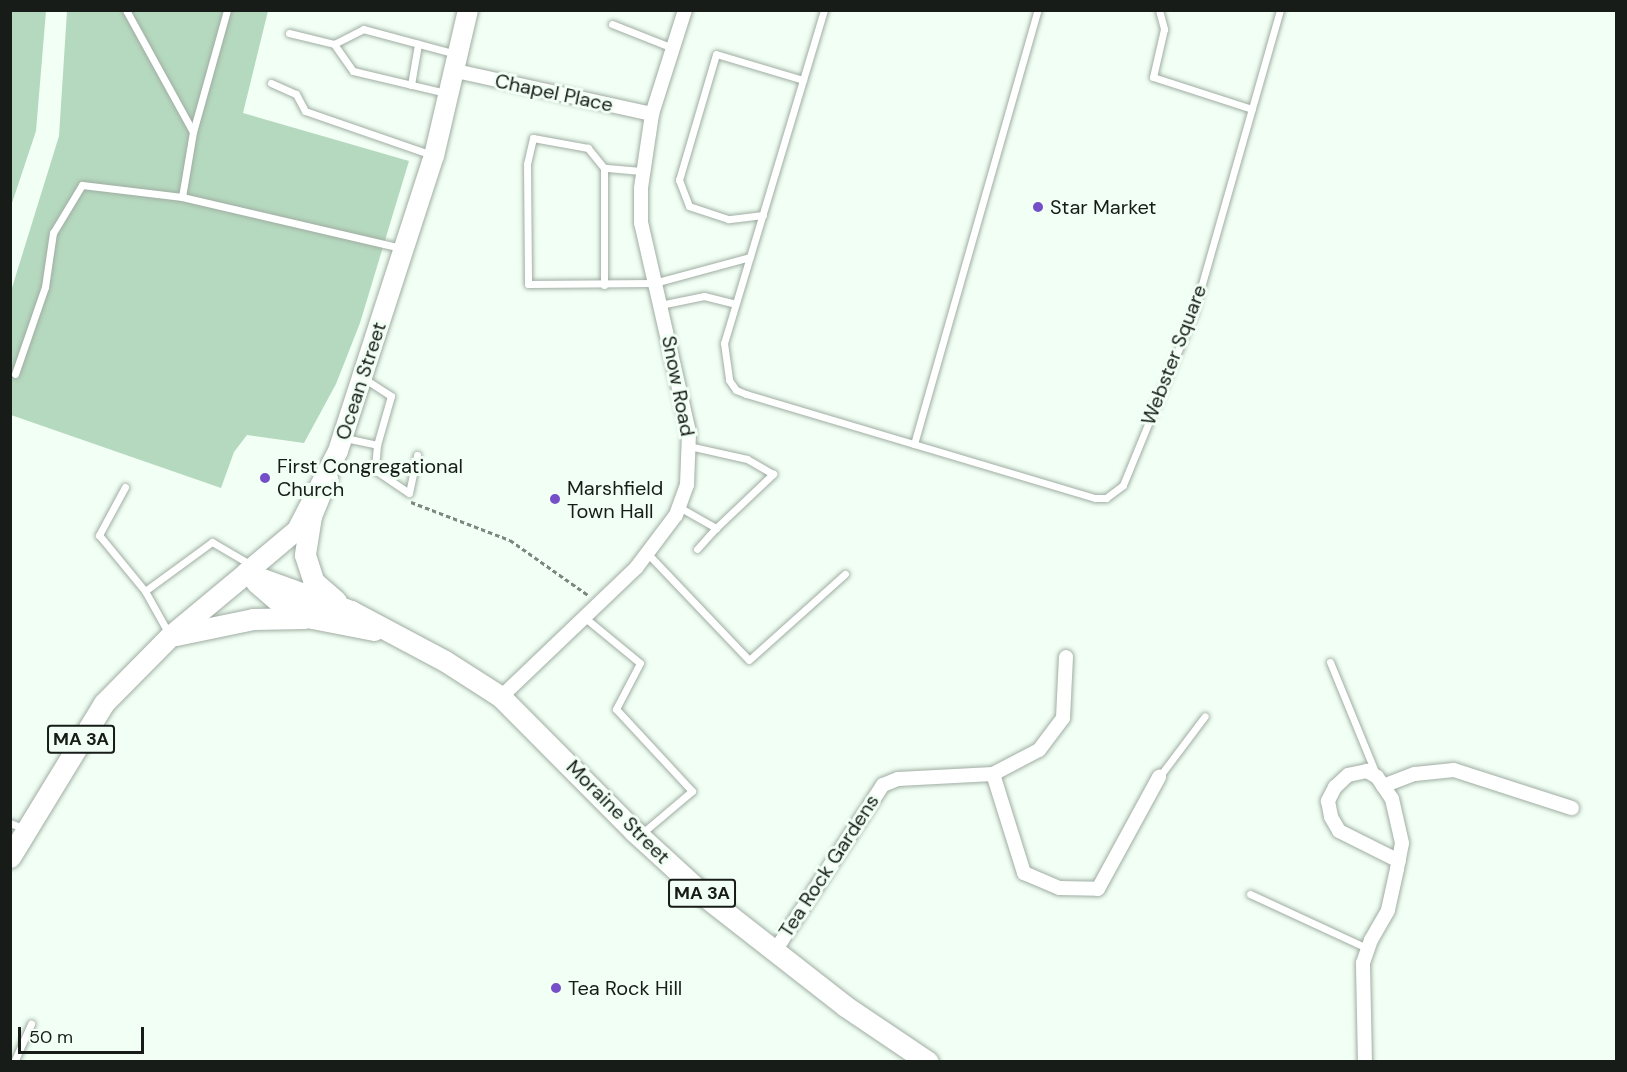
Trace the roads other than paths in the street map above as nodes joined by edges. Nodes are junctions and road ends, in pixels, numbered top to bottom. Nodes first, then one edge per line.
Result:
1 (126, 10) edge
2 (227, 10) edge
3 (468, 10) edge
4 (685, 10) edge
5 (824, 10) edge
6 (1038, 10) edge
7 (1159, 10) edge
8 (1280, 10) edge
9 (612, 24) dead end
10 (290, 33) dead end
11 (334, 44) junction
12 (418, 44) junction
13 (673, 48) junction
14 (458, 63) junction
15 (803, 80) junction
16 (271, 83) dead end
17 (411, 85) junction
18 (450, 94) junction
19 (1252, 109) junction
20 (652, 114) junction
21 (193, 132) junction
22 (434, 156) junction
23 (604, 168) junction
24 (641, 171) junction
25 (182, 198) junction
26 (763, 215) junction
27 (404, 248) junction
28 (750, 257) junction
29 (654, 283) junction
30 (604, 285) junction
31 (735, 304) junction
32 (660, 305) junction
33 (15, 374) dead end
34 (362, 377) junction
35 (342, 438) junction
36 (914, 444) junction
37 (376, 445) junction
38 (689, 446) junction
39 (417, 455) dead end
40 (327, 477) junction
41 (125, 487) dead end
42 (679, 507) junction
43 (716, 528) junction
44 (697, 549) dead end
45 (648, 554) junction
46 (250, 570) junction
47 (845, 574) dead end
48 (145, 591) junction
49 (351, 611) junction
50 (584, 617) junction
51 (312, 618) junction
52 (391, 633) junction
53 (170, 636) junction
54 (1065, 657) dead end
55 (1330, 662) dead end
56 (501, 697) junction
57 (1204, 716) dead end
58 (993, 774) junction
59 (1159, 777) joint
60 (1380, 781) junction
61 (1572, 808) dead end
62 (19, 827) edge
63 (639, 836) junction
64 (10, 857) edge
65 (1399, 861) junction
66 (1250, 894) dead end
67 (1367, 948) junction
68 (775, 951) junction
69 (31, 1024) dead end
70 (14, 1062) edge
71 (928, 1062) edge
72 (1365, 1062) edge

1 - 21 lane
2 - 21 lane
3 - 14 main road, Ocean Street
4 - 13 street, Snow Road
5 - 15 lane, Webster Square
6 - 36 lane
7 - 19 lane
8 - 19 lane, Webster Square
9 - 13 lane
10 - 11 lane
11 - 12 lane
11 - 17 lane
12 - 14 lane
12 - 17 lane
13 - 20 street, Snow Road
14 - 18 main road, Ocean Street
14 - 20 street, Chapel Place
15 - 26 lane, Webster Square
15 - 26 lane
16 - 22 lane
17 - 18 lane
18 - 22 main road, Ocean Street
19 - 36 lane, Webster Square
20 - 24 street, Snow Road
21 - 25 lane
22 - 27 main road, Ocean Street
23 - 24 lane
23 - 30 lane
23 - 30 lane
24 - 29 street, Snow Road
25 - 27 lane
25 - 33 lane
26 - 28 lane, Webster Square
27 - 34 main road, Ocean Street
28 - 29 lane
28 - 31 lane, Webster Square
29 - 30 lane
29 - 32 street, Snow Road
31 - 32 lane
31 - 36 lane, Webster Square
32 - 38 street, Snow Road
34 - 35 main road, Ocean Street
34 - 37 lane
35 - 37 lane
35 - 40 main road, Ocean Street
37 - 39 lane
38 - 42 street, Snow Road
38 - 43 lane
40 - 46 main road, Ocean Street
40 - 49 main road
41 - 48 lane
42 - 43 lane
42 - 45 street, Snow Road
43 - 44 lane
45 - 47 lane
45 - 50 street, Snow Road
46 - 48 lane
46 - 49 main road, Moraine Street / MA 3A
46 - 51 main road, Moraine Street / MA 3A
46 - 53 main road, Ocean Street / MA 3A
48 - 53 lane
49 - 52 main road, Moraine Street / MA 3A
50 - 56 street, Snow Road
50 - 63 lane
51 - 52 main road, Moraine Street / MA 3A
51 - 53 main road, MA 3A
52 - 56 main road, Moraine Street / MA 3A
53 - 62 main road, Ocean Street / MA 3A
54 - 58 street, Tea Rock Gardens
55 - 60 lane
56 - 63 main road, Moraine Street / MA 3A
57 - 59 lane
58 - 59 street
58 - 68 street, Tea Rock Gardens
60 - 61 street
60 - 65 street
60 - 65 street
62 - 64 main road, Ocean Street / MA 3A
63 - 68 main road, Moraine Street / MA 3A
65 - 67 street
66 - 67 lane
67 - 72 street
68 - 71 main road, Moraine Street / MA 3A
69 - 70 lane

